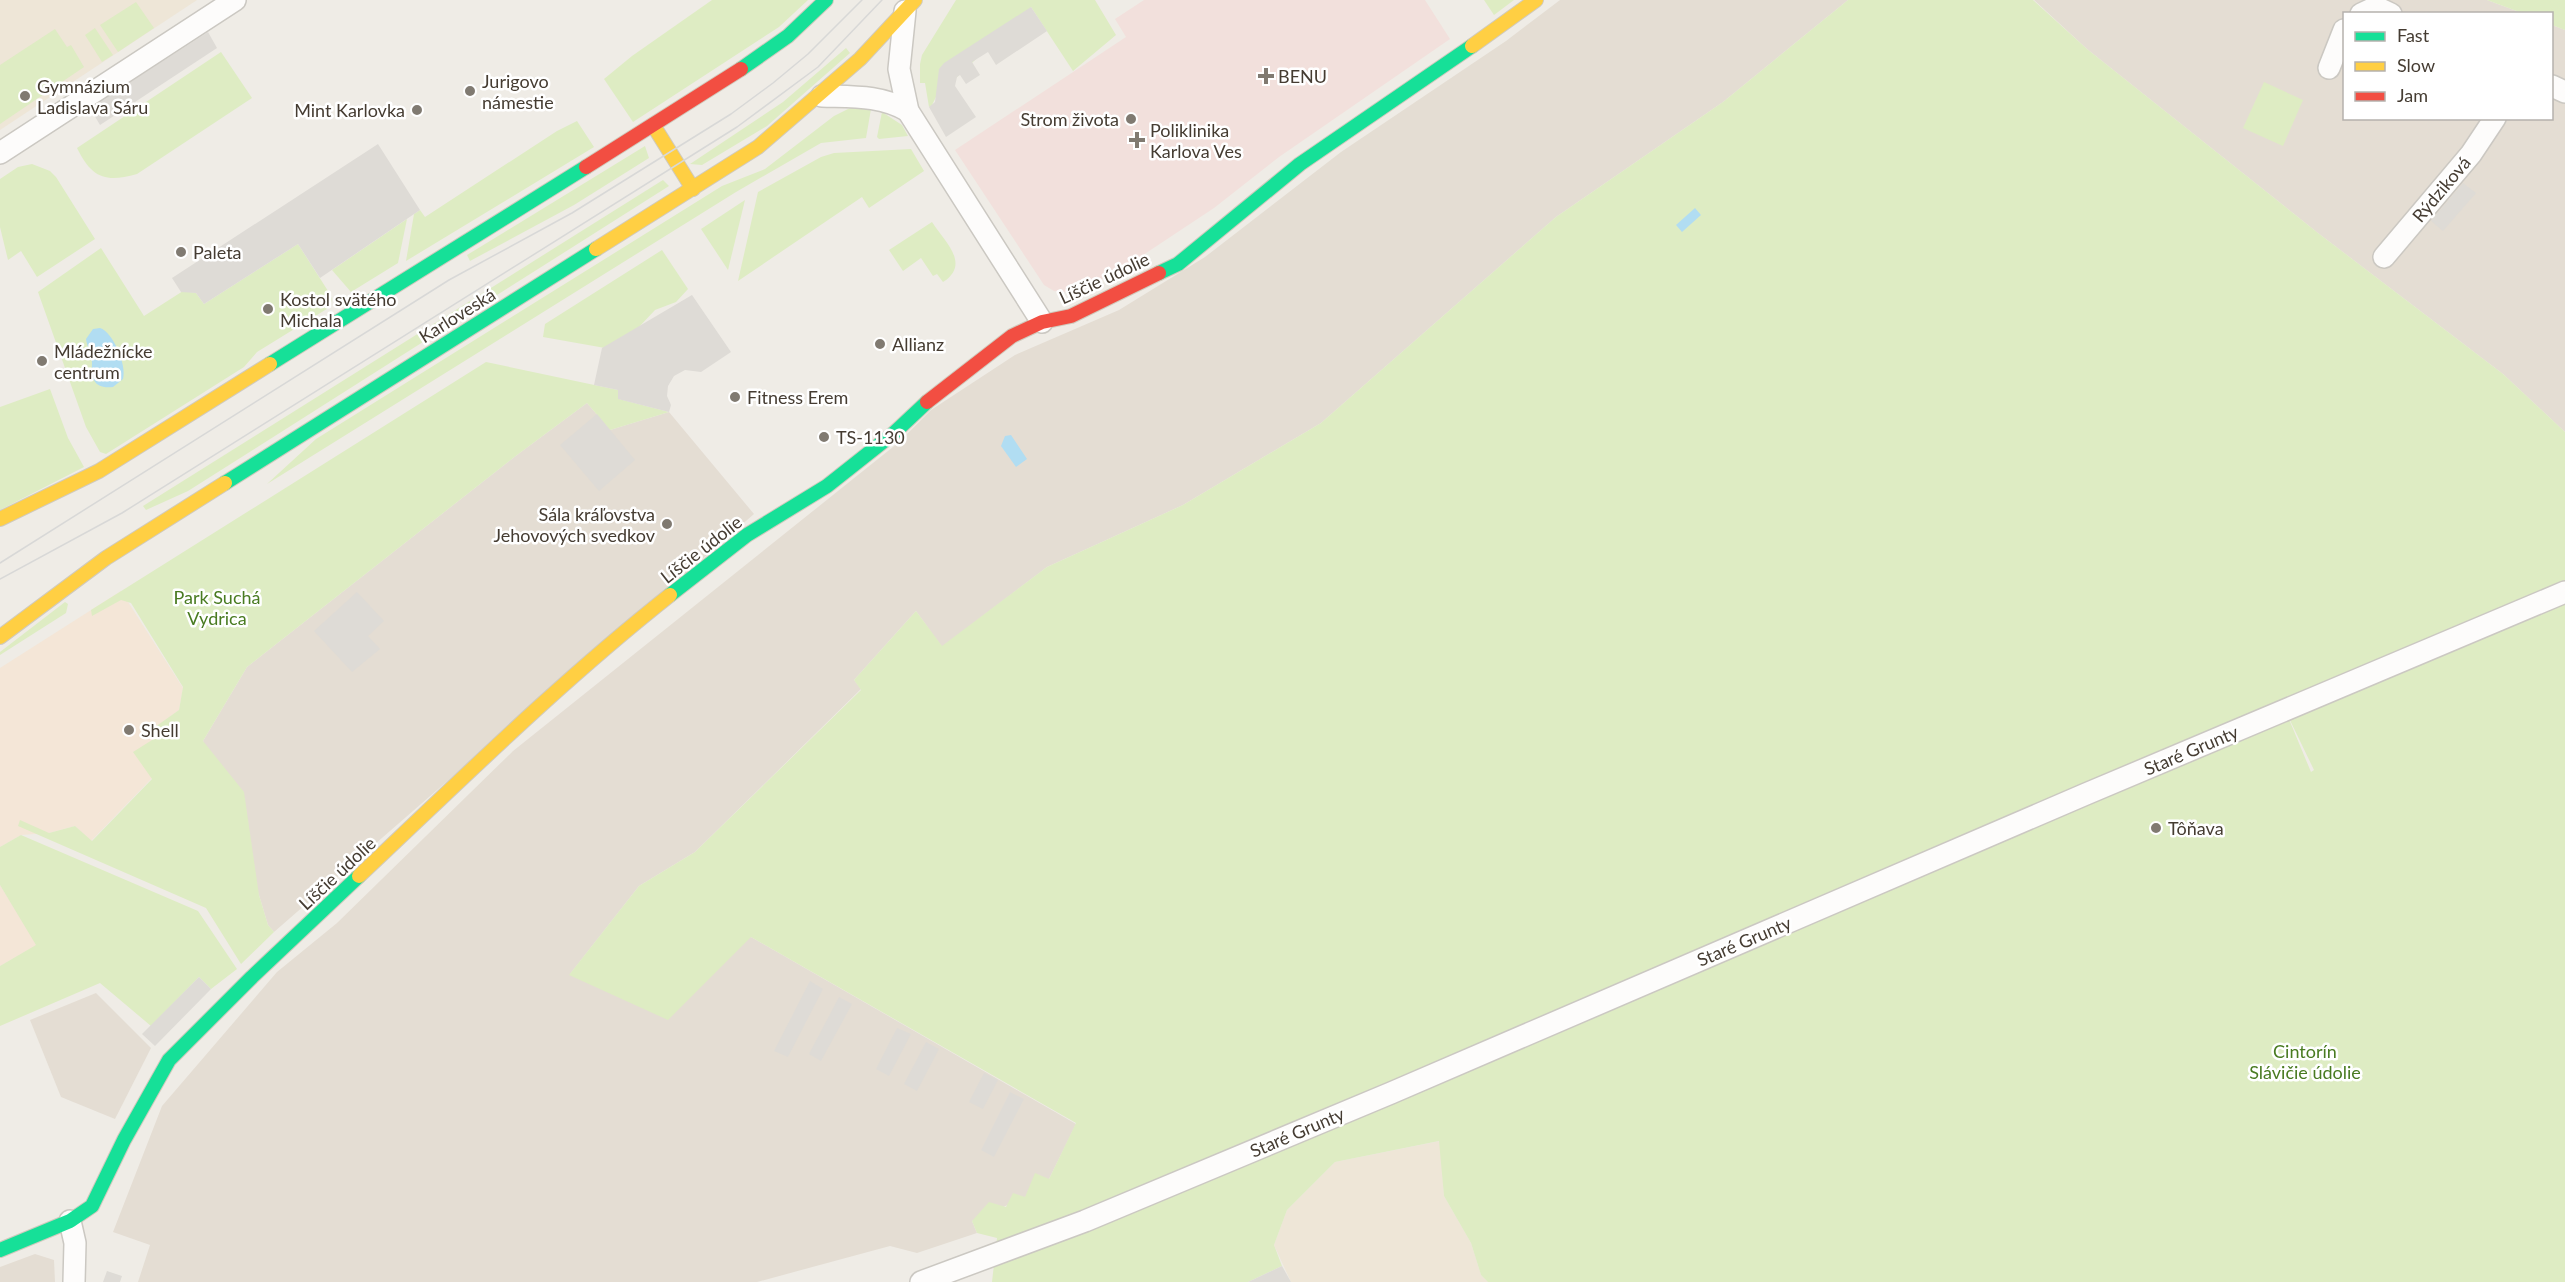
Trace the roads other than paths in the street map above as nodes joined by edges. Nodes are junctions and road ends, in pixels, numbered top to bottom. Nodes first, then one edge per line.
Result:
1 (235, 0) edge
2 (826, 0) edge
3 (1536, 0) edge
4 (910, 6) edge
5 (2365, 12) edge
6 (2387, 12) edge
7 (2343, 33) edge
8 (2329, 68) dead end
9 (822, 96) junction
10 (908, 111) junction
11 (2494, 120) edge
12 (653, 125) junction
13 (0, 153) edge
14 (693, 189) junction
15 (2384, 257) dead end
16 (1042, 322) junction
17 (0, 519) edge
18 (2565, 592) edge
19 (0, 637) edge
20 (70, 1221) junction
21 (0, 1250) edge
22 (74, 1282) edge
23 (921, 1282) edge

1 - 13 street
2 - 12 main road
3 - 16 main road, Líščie údolie
4 - 9 main road, Karloveská
4 - 10 street
5 - 6 street
7 - 8 street
9 - 10 street
9 - 14 main road, Karloveská
10 - 16 street
11 - 15 street, Rýdziková
12 - 14 main road
12 - 17 main road
14 - 19 main road, Karloveská
16 - 20 main road, Líščie údolie
18 - 23 street, Staré Grunty
20 - 21 main road, Líščie údolie
20 - 22 street

